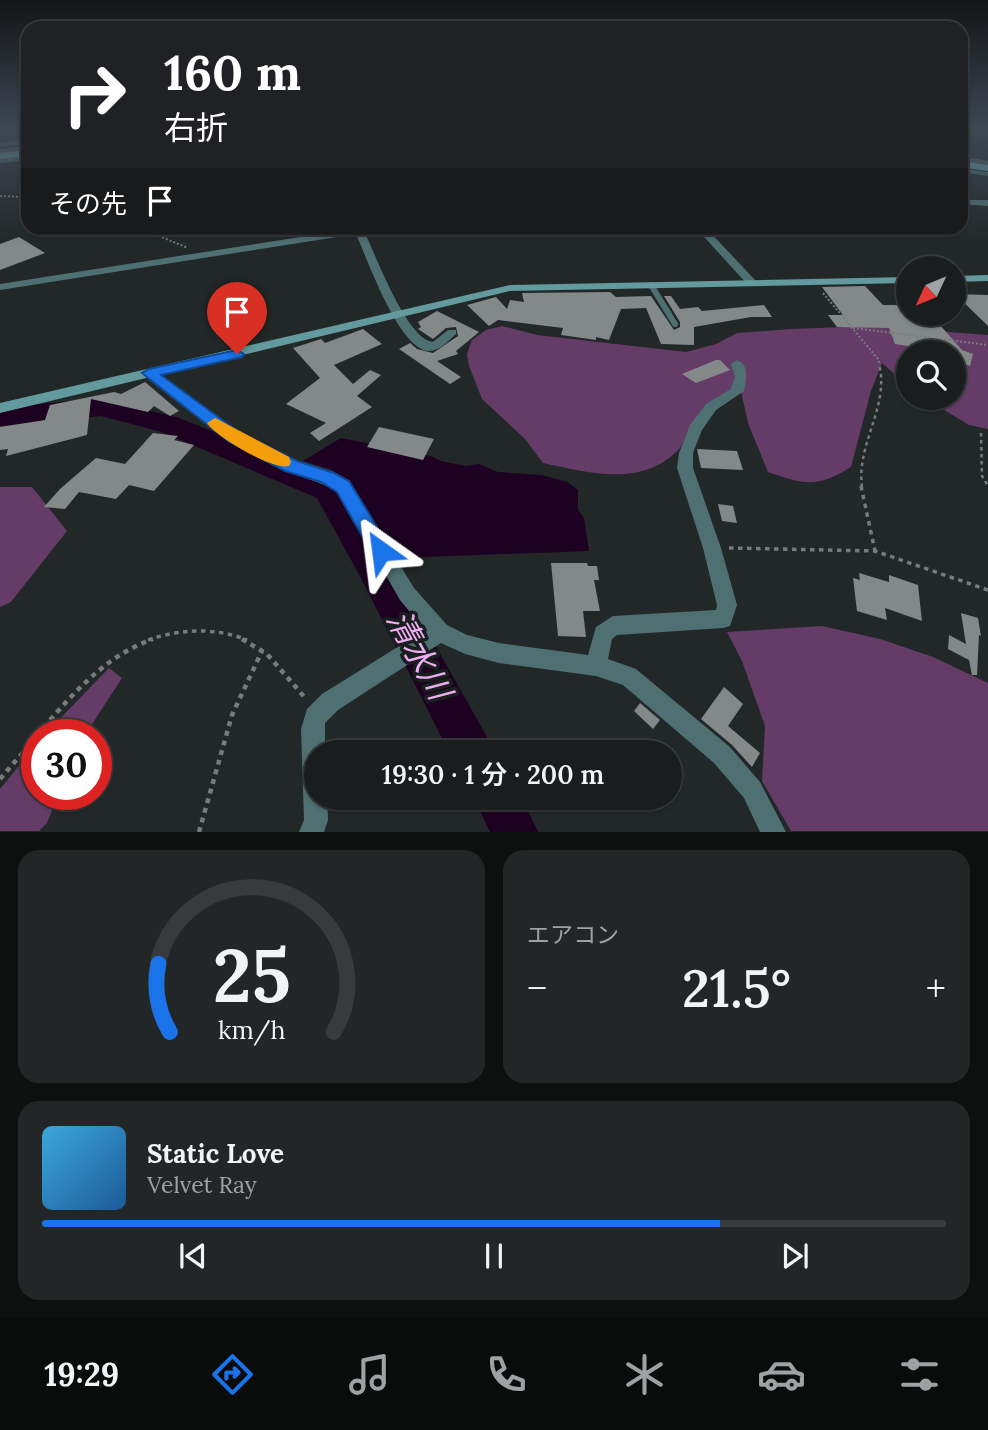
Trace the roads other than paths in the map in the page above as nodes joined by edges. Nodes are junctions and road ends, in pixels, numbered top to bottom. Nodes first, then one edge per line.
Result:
1 (968, 171) edge
2 (988, 174) edge
3 (968, 202) edge
4 (988, 203) edge
5 (328, 235) edge
6 (361, 235) edge
7 (707, 235) edge
8 (988, 278) edge
9 (966, 279) edge
10 (896, 280) edge
11 (752, 283) junction
12 (651, 285) junction
13 (0, 287) edge
14 (397, 313) junction
15 (675, 324) dead end
16 (452, 332) dead end
17 (737, 364) dead end
18 (149, 373) junction
19 (0, 408) edge
20 (440, 632) junction
21 (596, 666) junction
22 (311, 831) edge
23 (774, 831) edge

1 - 2 street
3 - 4 street
5 - 13 street
6 - 14 street
7 - 11 street
8 - 9 street
10 - 11 street
11 - 12 street
12 - 14 street
12 - 15 lane
14 - 16 street
14 - 18 street
17 - 21 street
18 - 19 street
18 - 20 street
20 - 21 street
20 - 22 street
21 - 23 street

